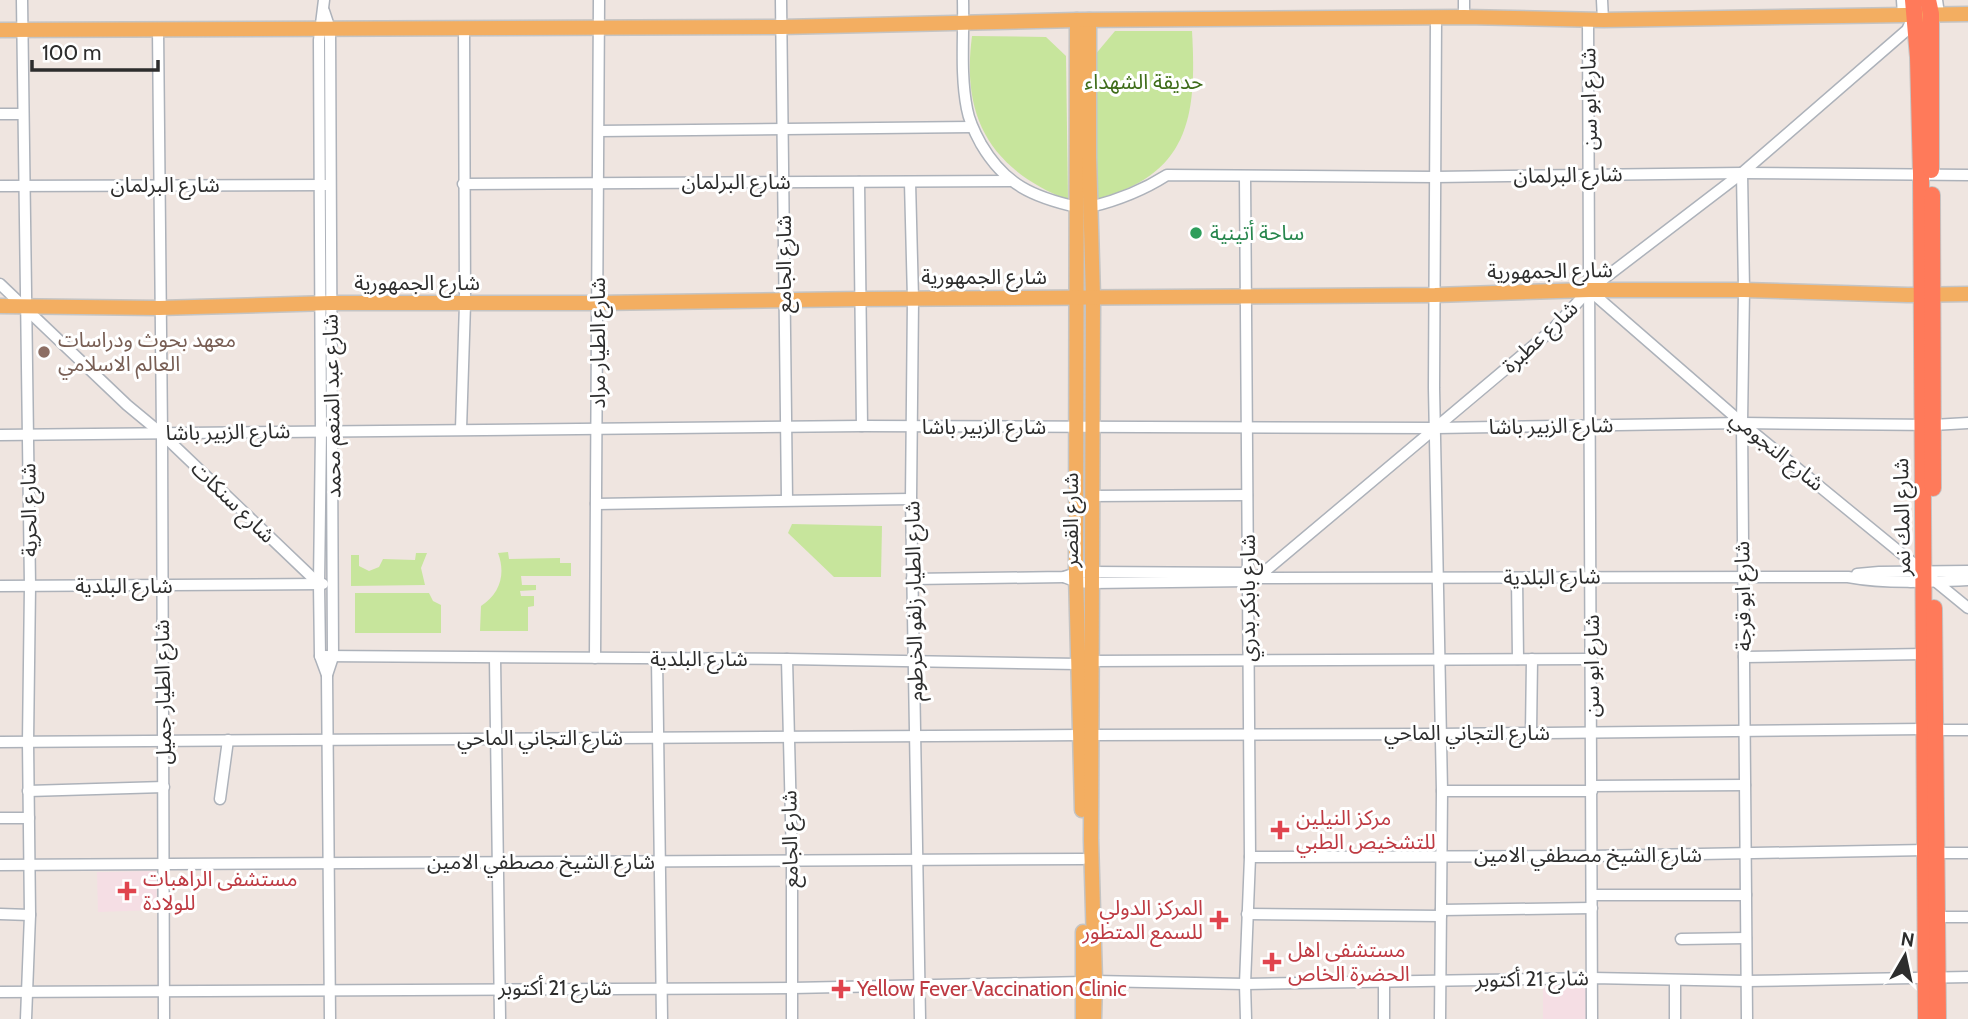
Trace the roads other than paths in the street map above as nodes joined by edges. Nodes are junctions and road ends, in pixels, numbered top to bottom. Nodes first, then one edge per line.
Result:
1 (22, 0) edge
2 (599, 0) edge
3 (781, 0) edge
4 (963, 0) edge
5 (1464, 0) edge
6 (1602, 0) edge
7 (324, 6) edge
8 (1921, 7) edge
9 (1968, 14) edge
10 (1464, 18) junction
11 (1436, 19) junction
12 (1083, 20) junction
13 (1595, 20) junction
14 (964, 24) junction
15 (782, 27) junction
16 (464, 28) junction
17 (600, 28) junction
18 (158, 29) junction
19 (325, 29) junction
20 (0, 30) edge
21 (23, 30) junction
22 (0, 114) edge
23 (23, 114) junction
24 (972, 127) junction
25 (782, 129) junction
26 (599, 131) junction
27 (1742, 173) junction
28 (1590, 175) junction
29 (1926, 175) junction
30 (1968, 175) edge
31 (1245, 177) junction
32 (1436, 177) junction
33 (1010, 181) junction
34 (598, 182) junction
35 (859, 182) junction
36 (910, 182) junction
37 (784, 183) junction
38 (159, 184) junction
39 (463, 184) junction
40 (325, 185) junction
41 (0, 186) edge
42 (24, 186) junction
43 (1084, 207) junction
44 (0, 284) edge
45 (1589, 290) junction
46 (1744, 290) junction
47 (1926, 294) junction
48 (1968, 294) edge
49 (1435, 295) junction
50 (1246, 296) junction
51 (1085, 297) junction
52 (860, 299) junction
53 (913, 299) junction
54 (784, 300) junction
55 (326, 303) junction
56 (597, 303) junction
57 (465, 304) junction
58 (0, 306) edge
59 (25, 306) junction
60 (159, 307) junction
61 (1741, 423) junction
62 (1968, 423) edge
63 (1589, 425) junction
64 (1927, 425) junction
65 (788, 426) junction
66 (862, 426) junction
67 (1076, 426) junction
68 (1092, 426) junction
69 (912, 427) junction
70 (1247, 428) junction
71 (1436, 428) junction
72 (461, 429) junction
73 (327, 430) junction
74 (598, 430) junction
75 (162, 434) junction
76 (0, 435) edge
77 (27, 436) junction
78 (1247, 495) junction
79 (1092, 496) junction
80 (911, 499) junction
81 (321, 500) junction
82 (333, 500) junction
83 (787, 500) junction
84 (596, 503) junction
85 (1968, 571) edge
86 (1742, 576) junction
87 (1928, 576) junction
88 (1080, 577) junction
89 (1252, 577) junction
90 (1592, 577) junction
91 (1517, 578) junction
92 (912, 579) junction
93 (1438, 579) junction
94 (1968, 580) edge
95 (318, 584) junction
96 (332, 584) junction
97 (0, 586) edge
98 (30, 586) junction
99 (161, 586) junction
100 (1968, 608) edge
101 (1924, 654) junction
102 (320, 656) junction
103 (333, 657) junction
104 (1744, 657) junction
105 (495, 658) junction
106 (596, 658) junction
107 (657, 658) junction
108 (787, 659) junction
109 (1439, 659) junction
110 (1518, 659) junction
111 (1532, 659) junction
112 (1592, 659) junction
113 (915, 661) junction
114 (1248, 662) junction
115 (1086, 663) junction
116 (327, 675) junction
117 (1930, 729) junction
118 (1968, 730) edge
119 (1745, 731) junction
120 (1592, 732) junction
121 (1531, 733) junction
122 (1249, 734) junction
123 (1441, 734) junction
124 (1087, 735) junction
125 (916, 736) junction
126 (788, 737) junction
127 (658, 738) junction
128 (496, 739) junction
129 (228, 740) junction
130 (328, 740) junction
131 (164, 741) junction
132 (0, 742) edge
133 (28, 742) junction
134 (1745, 785) junction
135 (164, 787) junction
136 (1592, 788) junction
137 (29, 791) junction
138 (1442, 791) junction
139 (220, 799) dead end
140 (0, 818) edge
141 (29, 818) junction
142 (1932, 851) junction
143 (1968, 853) edge
144 (1745, 854) junction
145 (1440, 856) junction
146 (1592, 856) junction
147 (1250, 857) junction
148 (1083, 859) junction
149 (792, 860) junction
150 (919, 860) junction
151 (660, 861) junction
152 (497, 862) junction
153 (329, 863) junction
154 (30, 864) junction
155 (164, 864) junction
156 (0, 865) edge
157 (1592, 895) junction
158 (1746, 895) junction
159 (1592, 908) junction
160 (1441, 913) junction
161 (0, 914) edge
162 (1247, 914) junction
163 (30, 915) junction
164 (1938, 917) junction
165 (1968, 917) edge
166 (1746, 938) junction
167 (1681, 939) dead end
168 (1968, 977) edge
169 (1592, 978) junction
170 (1932, 978) junction
171 (1440, 980) junction
172 (1089, 981) junction
173 (1384, 981) junction
174 (1675, 981) junction
175 (1747, 981) junction
176 (1245, 984) junction
177 (919, 985) junction
178 (500, 988) junction
179 (662, 988) junction
180 (792, 988) junction
181 (330, 989) junction
182 (164, 991) junction
183 (0, 992) edge
184 (26, 992) junction
185 (26, 1019) edge
186 (164, 1019) edge
187 (330, 1019) edge
188 (500, 1019) edge
189 (662, 1019) edge
190 (792, 1019) edge
191 (920, 1019) edge
192 (1083, 1019) edge
193 (1094, 1019) edge
194 (1246, 1019) edge
195 (1384, 1019) edge
196 (1440, 1019) edge
197 (1592, 1019) edge
198 (1675, 1019) edge
199 (1747, 1019) edge
200 (1926, 1019) edge
201 (1938, 1019) edge

1 - 21 street, شارع الحرية
2 - 17 street, شارع الطيار مراد
3 - 15 street, شارع الجامع
4 - 14 street
5 - 10 street
6 - 13 street, شارع ابو سن
7 - 19 street, شارع عبد المنعم محمد
8 - 9 main road
8 - 13 main road
8 - 27 street, شارع عطبرة
8 - 29 highway, شارع المك نمر
10 - 11 main road
10 - 13 main road
11 - 12 main road
11 - 32 street
12 - 14 main road
12 - 43 main road, شارع القصر
13 - 28 street, شارع ابو سن
14 - 15 main road
14 - 24 street
15 - 17 main road
15 - 25 street, شارع الجامع
16 - 17 main road
16 - 19 main road
16 - 39 street
17 - 26 street, شارع الطيار مراد
18 - 19 main road
18 - 21 main road
18 - 38 street, شارع الطيار جميل
19 - 40 street, شارع عبد المنعم محمد
20 - 21 main road
21 - 23 street, شارع الحرية
22 - 23 street
23 - 42 street, شارع الحرية
24 - 25 street
24 - 33 street
25 - 26 street
25 - 37 street, شارع الجامع
26 - 34 street, شارع الطيار مراد
27 - 28 street, شارع البرلمان
27 - 29 street, شارع البرلمان
27 - 45 street, شارع عطبرة
27 - 46 street, شارع ابو قرجة
28 - 32 street, شارع البرلمان
28 - 45 street, شارع ابو سن
29 - 30 street, شارع البرلمان
29 - 47 highway, شارع المك نمر
31 - 32 street, شارع البرلمان
31 - 43 street, شارع البرلمان
31 - 50 street, شارع بابكر بدري
32 - 49 street
33 - 36 street, شارع البرلمان
33 - 43 street
34 - 37 street, شارع البرلمان
34 - 39 street, شارع البرلمان
34 - 56 street, شارع الطيار مراد
35 - 36 street, شارع البرلمان
35 - 37 street, شارع البرلمان
35 - 52 street
36 - 53 street, شارع الطيار زلفو الخرطوم
37 - 54 street, شارع الجامع
38 - 40 street, شارع البرلمان
38 - 42 street, شارع البرلمان
38 - 60 street, شارع الطيار جميل
39 - 57 street
40 - 55 street, شارع عبد المنعم محمد
41 - 42 street, شارع البرلمان
42 - 59 street, شارع الحرية
43 - 51 main road, شارع القصر
44 - 59 street, شارع سنكات
45 - 46 main road, شارع الجمهورية
45 - 49 main road, شارع الجمهورية
45 - 61 street, شارع النجومي
45 - 63 street, شارع ابو سن
45 - 71 street, شارع عطبرة
46 - 47 main road, شارع الجمهورية
46 - 61 street, شارع ابو قرجة
47 - 48 main road, شارع الجمهورية
47 - 64 highway, شارع المك نمر
49 - 50 main road, شارع الجمهورية
49 - 71 street
50 - 51 main road, شارع الجمهورية
50 - 70 street, شارع بابكر بدري
51 - 53 main road, شارع الجمهورية
51 - 67 main road, شارع القصر
51 - 68 main road, شارع القصر
52 - 53 main road, شارع الجمهورية
52 - 54 main road, شارع الجمهورية
52 - 66 street
53 - 69 street, شارع الطيار زلفو الخرطوم
54 - 56 main road, شارع الجمهورية
54 - 65 street, شارع الجامع
55 - 57 main road, شارع الجمهورية
55 - 60 main road, شارع الجمهورية
55 - 73 street, شارع عبد المنعم محمد
56 - 57 main road, شارع الجمهورية
56 - 74 street, شارع الطيار مراد
57 - 72 street
58 - 59 main road, شارع الجمهورية
59 - 60 main road, شارع الجمهورية
59 - 75 street, شارع سنكات
59 - 77 street, شارع الحرية
60 - 75 street, شارع الطيار جميل
61 - 63 street, شارع الزبير باشا
61 - 64 street, شارع الزبير باشا
61 - 86 street, شارع ابو قرجة
61 - 87 street, شارع النجومي
62 - 64 street, شارع الزبير باشا
63 - 71 street, شارع الزبير باشا
63 - 90 street, شارع ابو سن
64 - 87 highway, شارع المك نمر
65 - 66 street, شارع الزبير باشا
65 - 74 street, شارع الزبير باشا
65 - 83 street, شارع الجامع
66 - 69 street, شارع الزبير باشا
67 - 68 street, شارع الزبير باشا
67 - 69 street, شارع الزبير باشا
67 - 88 main road, شارع القصر
68 - 70 street, شارع الزبير باشا
68 - 79 main road, شارع القصر
69 - 80 street, شارع الطيار زلفو الخرطوم
70 - 71 street, شارع الزبير باشا
70 - 78 street, شارع بابكر بدري
71 - 89 street, شارع عطبرة
71 - 93 street
72 - 73 street, شارع الزبير باشا
72 - 74 street, شارع الزبير باشا
73 - 75 street, شارع الزبير باشا
73 - 81 street, شارع عبد المنعم محمد
73 - 82 street, شارع عبد المنعم محمد
74 - 84 street, شارع الطيار مراد
75 - 77 street, شارع الزبير باشا
75 - 95 street, شارع سنكات
75 - 99 street, شارع الطيار جميل
76 - 77 street, شارع الزبير باشا
77 - 98 street, شارع الحرية
78 - 79 street
78 - 89 street, شارع بابكر بدري
79 - 88 main road, شارع القصر
80 - 83 street
80 - 92 street, شارع الطيار زلفو الخرطوم
81 - 82 street
81 - 95 street, شارع عبد المنعم محمد
82 - 96 street, شارع عبد المنعم محمد
83 - 84 street
84 - 106 street, شارع الطيار مراد
85 - 87 street, شارع البلدية
86 - 87 street, شارع البلدية
86 - 90 street, شارع البلدية
86 - 104 street, شارع ابو قرجة
87 - 94 street, شارع البلدية
87 - 100 street, شارع النجومي
87 - 101 highway, شارع المك نمر
87 - 117 highway, شارع المك نمر
88 - 89 street, شارع البلدية
88 - 92 street, شارع البلدية
88 - 115 main road, شارع القصر
89 - 93 street, شارع البلدية
89 - 114 street, شارع بابكر بدري
90 - 91 street, شارع البلدية
90 - 112 street, شارع ابو سن
91 - 93 street, شارع البلدية
91 - 110 street
92 - 113 street, شارع الطيار زلفو الخرطوم
93 - 109 street
95 - 96 street, شارع البلدية
95 - 99 street, شارع البلدية
95 - 102 street, شارع عبد المنعم محمد
96 - 103 street, شارع عبد المنعم محمد
97 - 98 street, شارع البلدية
98 - 99 street, شارع البلدية
98 - 133 street, شارع الحرية
99 - 131 street, شارع الطيار جميل
101 - 104 street
101 - 117 highway, شارع المك نمر
102 - 103 street, شارع البلدية
102 - 116 street, شارع عبد المنعم محمد
103 - 105 street, شارع البلدية
103 - 116 street, شارع عبد المنعم محمد
104 - 119 street, شارع ابو قرجة
105 - 106 street, شارع البلدية
105 - 128 street
106 - 107 street, شارع البلدية
107 - 108 street, شارع البلدية
107 - 127 street
108 - 113 street, شارع البلدية
108 - 126 street, شارع الجامع
109 - 110 street, شارع البلدية
109 - 114 street, شارع البلدية
109 - 123 street
110 - 111 street, شارع البلدية
111 - 112 street, شارع البلدية
111 - 121 street
112 - 120 street, شارع ابو سن
113 - 115 street, شارع البلدية
113 - 125 street, شارع الطيار زلفو الخرطوم
114 - 115 street, شارع البلدية
114 - 122 street, شارع بابكر بدري
115 - 124 main road, شارع القصر
116 - 130 street, شارع عبد المنعم محمد
117 - 118 street, شارع التجاني الماحي
117 - 119 street, شارع التجاني الماحي
117 - 142 highway, شارع المك نمر
119 - 120 street, شارع التجاني الماحي
119 - 134 street, شارع ابو قرجة
120 - 121 street, شارع التجاني الماحي
120 - 136 street, شارع ابو سن
121 - 123 street, شارع التجاني الماحي
122 - 123 street, شارع التجاني الماحي
122 - 124 street, شارع التجاني الماحي
122 - 147 street, شارع بابكر بدري
123 - 138 street
124 - 125 street, شارع التجاني الماحي
124 - 148 main road, شارع القصر
124 - 172 main road, شارع القصر
125 - 126 street, شارع التجاني الماحي
125 - 150 street, شارع الطيار زلفو الخرطوم
126 - 127 street, شارع التجاني الماحي
126 - 149 street, شارع الجامع
127 - 128 street, شارع التجاني الماحي
127 - 151 street
128 - 130 street, شارع التجاني الماحي
128 - 152 street
129 - 130 street, شارع التجاني الماحي
129 - 131 street, شارع التجاني الماحي
129 - 139 street
130 - 153 street, شارع عبد المنعم محمد
131 - 133 street, شارع التجاني الماحي
131 - 135 street, شارع الطيار جميل
132 - 133 street, شارع التجاني الماحي
133 - 137 street, شارع الحرية
134 - 136 street
134 - 144 street, شارع ابو قرجة
135 - 137 street
135 - 155 street, شارع الطيار جميل
136 - 138 street
136 - 146 street, شارع ابو سن
137 - 141 street, شارع الحرية
138 - 145 street
140 - 141 street
141 - 154 street, شارع الحرية
142 - 143 street, شارع الشيخ مصطفي الامين
142 - 144 street, شارع الشيخ مصطفي الامين
142 - 164 highway, شارع المك نمر
142 - 170 highway, شارع المك نمر
144 - 146 street, شارع الشيخ مصطفي الامين
144 - 158 street, شارع ابو قرجة
145 - 146 street, شارع الشيخ مصطفي الامين
145 - 147 street, شارع الشيخ مصطفي الامين
145 - 160 street
146 - 157 street, شارع ابو سن
147 - 162 street, شارع بابكر بدري
148 - 150 street, شارع الشيخ مصطفي الامين
148 - 172 main road, شارع القصر
149 - 150 street, شارع الشيخ مصطفي الامين
149 - 151 street, شارع الشيخ مصطفي الامين
149 - 180 street, شارع الجامع
150 - 177 street, شارع الطيار زلفو الخرطوم
151 - 152 street, شارع الشيخ مصطفي الامين
151 - 179 street
152 - 153 street, شارع الشيخ مصطفي الامين
152 - 178 street
153 - 155 street, شارع الشيخ مصطفي الامين
153 - 181 street, شارع عبد المنعم محمد
154 - 155 street, شارع الشيخ مصطفي الامين
154 - 156 street, شارع الشيخ مصطفي الامين
154 - 163 street, شارع الحرية
155 - 182 street, شارع الطيار جميل
157 - 158 street
157 - 159 street, شارع ابو سن
158 - 166 street, شارع ابو قرجة
159 - 160 street
159 - 169 street, شارع ابو سن
160 - 162 street
160 - 171 street
161 - 163 street
162 - 176 street, شارع بابكر بدري
163 - 184 street, شارع الحرية
164 - 165 street
164 - 170 highway, شارع المك نمر
166 - 167 street
166 - 175 street, شارع ابو قرجة
168 - 170 street, شارع 21 أكتوبر
169 - 171 street, شارع 21 أكتوبر
169 - 174 street, شارع 21 أكتوبر
169 - 197 street, شارع ابو سن
170 - 175 street, شارع 21 أكتوبر
170 - 200 highway, شارع المك نمر
170 - 201 highway, شارع المك نمر
171 - 173 street, شارع 21 أكتوبر
171 - 196 street
172 - 176 street, شارع 21 أكتوبر
172 - 177 street, شارع 21 أكتوبر
172 - 192 main road, شارع القصر
172 - 193 main road, شارع القصر
173 - 176 street, شارع 21 أكتوبر
173 - 195 street
174 - 175 street, شارع 21 أكتوبر
174 - 198 street
175 - 199 street, شارع ابو قرجة
176 - 194 street, شارع بابكر بدري
177 - 180 street, شارع 21 أكتوبر
177 - 191 street, شارع الطيار زلفو الخرطوم
178 - 179 street, شارع 21 أكتوبر
178 - 181 street, شارع 21 أكتوبر
178 - 188 street
179 - 180 street, شارع 21 أكتوبر
179 - 189 street
180 - 190 street, شارع الجامع
181 - 182 street, شارع 21 أكتوبر
181 - 187 street, شارع عبد المنعم محمد
182 - 184 street, شارع 21 أكتوبر
182 - 186 street, شارع الطيار جميل
183 - 184 street, شارع 21 أكتوبر
184 - 185 street, شارع الحرية

